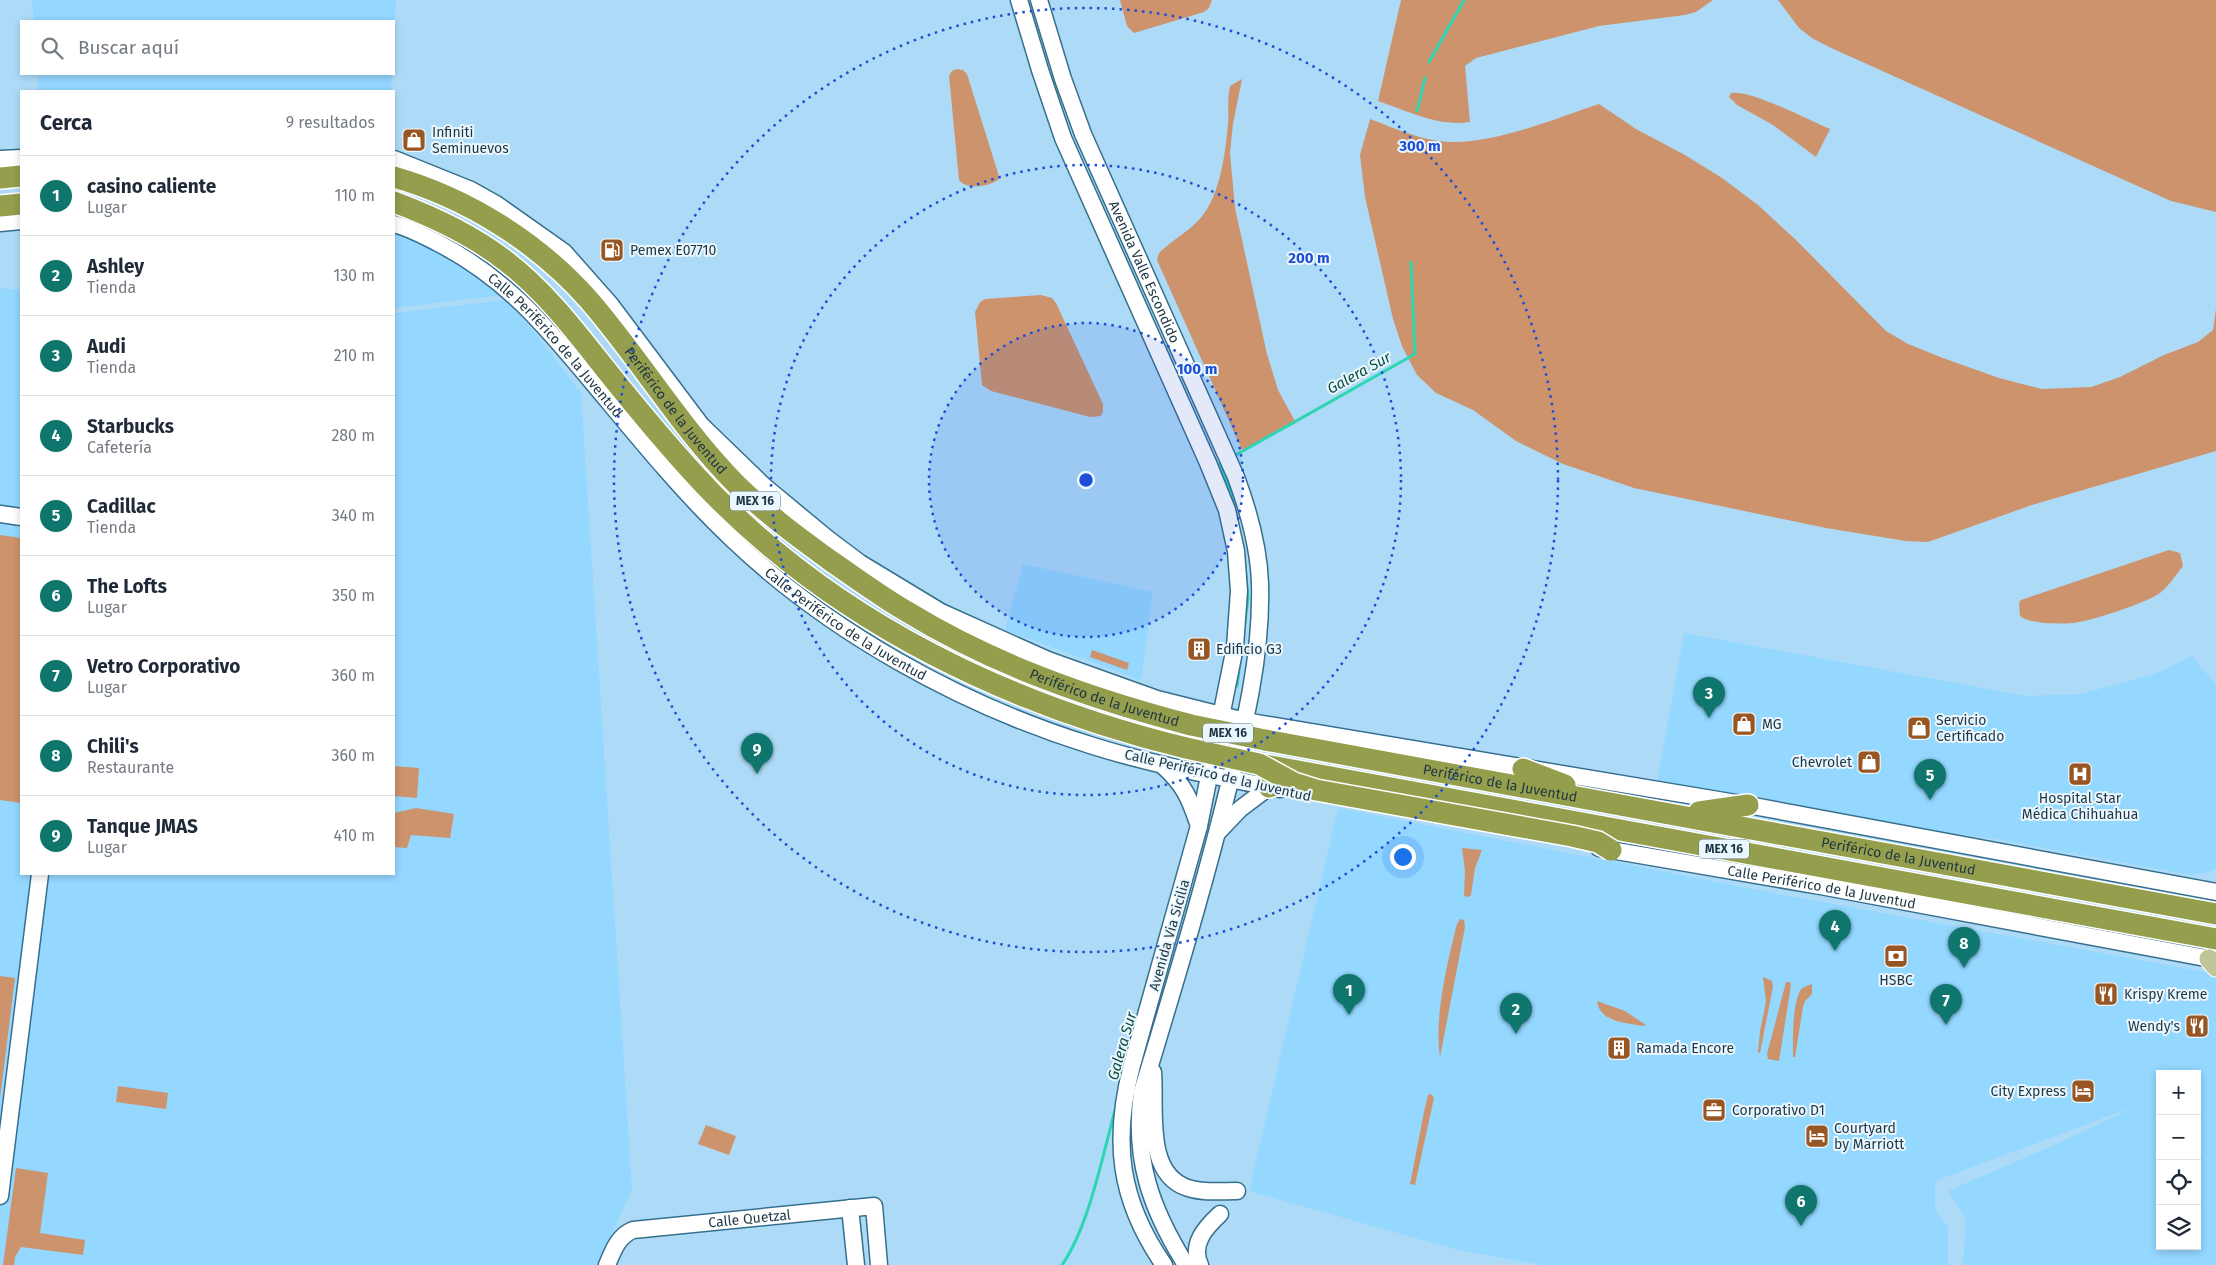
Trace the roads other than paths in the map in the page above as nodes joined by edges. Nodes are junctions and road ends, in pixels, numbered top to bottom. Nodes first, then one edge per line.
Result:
1 (1019, 0) edge
2 (1039, 0) edge
3 (20, 158) edge
4 (395, 159) edge
5 (0, 160) edge
6 (20, 176) edge
7 (395, 177) edge
8 (0, 178) edge
9 (395, 202) edge
10 (20, 204) edge
11 (0, 206) edge
12 (20, 222) edge
13 (0, 223) edge
14 (395, 224) edge
15 (0, 514) edge
16 (20, 517) edge
17 (851, 619) junction
18 (1222, 715) junction
19 (1245, 721) junction
20 (1160, 764) junction
21 (1259, 764) junction
22 (1523, 769) junction
23 (1209, 776) junction
24 (1231, 780) junction
25 (1269, 787) junction
26 (1616, 804) junction
27 (1748, 805) junction
28 (1680, 815) junction
29 (1199, 826) junction
30 (1217, 832) junction
31 (1721, 849) junction
32 (1611, 850) junction
33 (40, 875) edge
34 (2213, 890) edge
35 (2216, 914) edge
36 (2216, 938) edge
37 (2214, 958) edge
38 (1152, 1058) junction
39 (9, 1120) junction
40 (0, 1140) edge
41 (1237, 1191) dead end
42 (0, 1196) edge
43 (850, 1208) junction
44 (1220, 1214) dead end
45 (607, 1265) edge
46 (856, 1265) edge
47 (879, 1265) edge
48 (1164, 1265) edge
49 (1186, 1265) edge
50 (1200, 1265) edge

1 - 18 main road, Avenida Valle Escondido
2 - 19 main road, Avenida Valle Escondido
3 - 5 main road
4 - 18 main road
6 - 8 highway
7 - 26 highway, Periférico de la Juventud / MEX 16, bridge
9 - 17 highway, Periférico de la Juventud / MEX 16
10 - 11 highway
12 - 13 main road
14 - 17 main road, Calle Periférico de la Juventud
15 - 16 main road
17 - 20 main road, Calle Periférico de la Juventud
17 - 21 highway, Periférico de la Juventud / MEX 16, bridge
18 - 19 main road
18 - 23 main road, Avenida Via Sicilia
19 - 22 main road
19 - 24 main road, Avenida Via Sicilia
20 - 23 main road, Calle Periférico de la Juventud
20 - 29 main road
21 - 31 highway, Periférico de la Juventud / MEX 16
21 - 32 highway, bridge
22 - 26 highway
22 - 27 main road
23 - 24 main road, Calle Periférico de la Juventud
23 - 29 main road, Avenida Via Sicilia
24 - 25 main road, Calle Periférico de la Juventud
24 - 30 main road, Avenida Via Sicilia
25 - 30 main road
25 - 31 highway
25 - 32 main road, Calle Periférico de la Juventud
26 - 28 highway, Periférico de la Juventud / MEX 16
27 - 28 highway
27 - 34 main road
28 - 35 highway, Periférico de la Juventud / MEX 16
29 - 48 main road, Avenida Via Sicilia
30 - 38 main road, Avenida Via Sicilia
31 - 36 highway, Periférico de la Juventud / MEX 16
32 - 37 main road, Calle Periférico de la Juventud
33 - 39 main road
38 - 41 main road
38 - 49 main road, Avenida Via Sicilia
39 - 40 main road
39 - 42 main road
43 - 45 main road, Calle Quetzal
43 - 46 main road
43 - 47 main road, Calle Quetzal
44 - 50 main road

